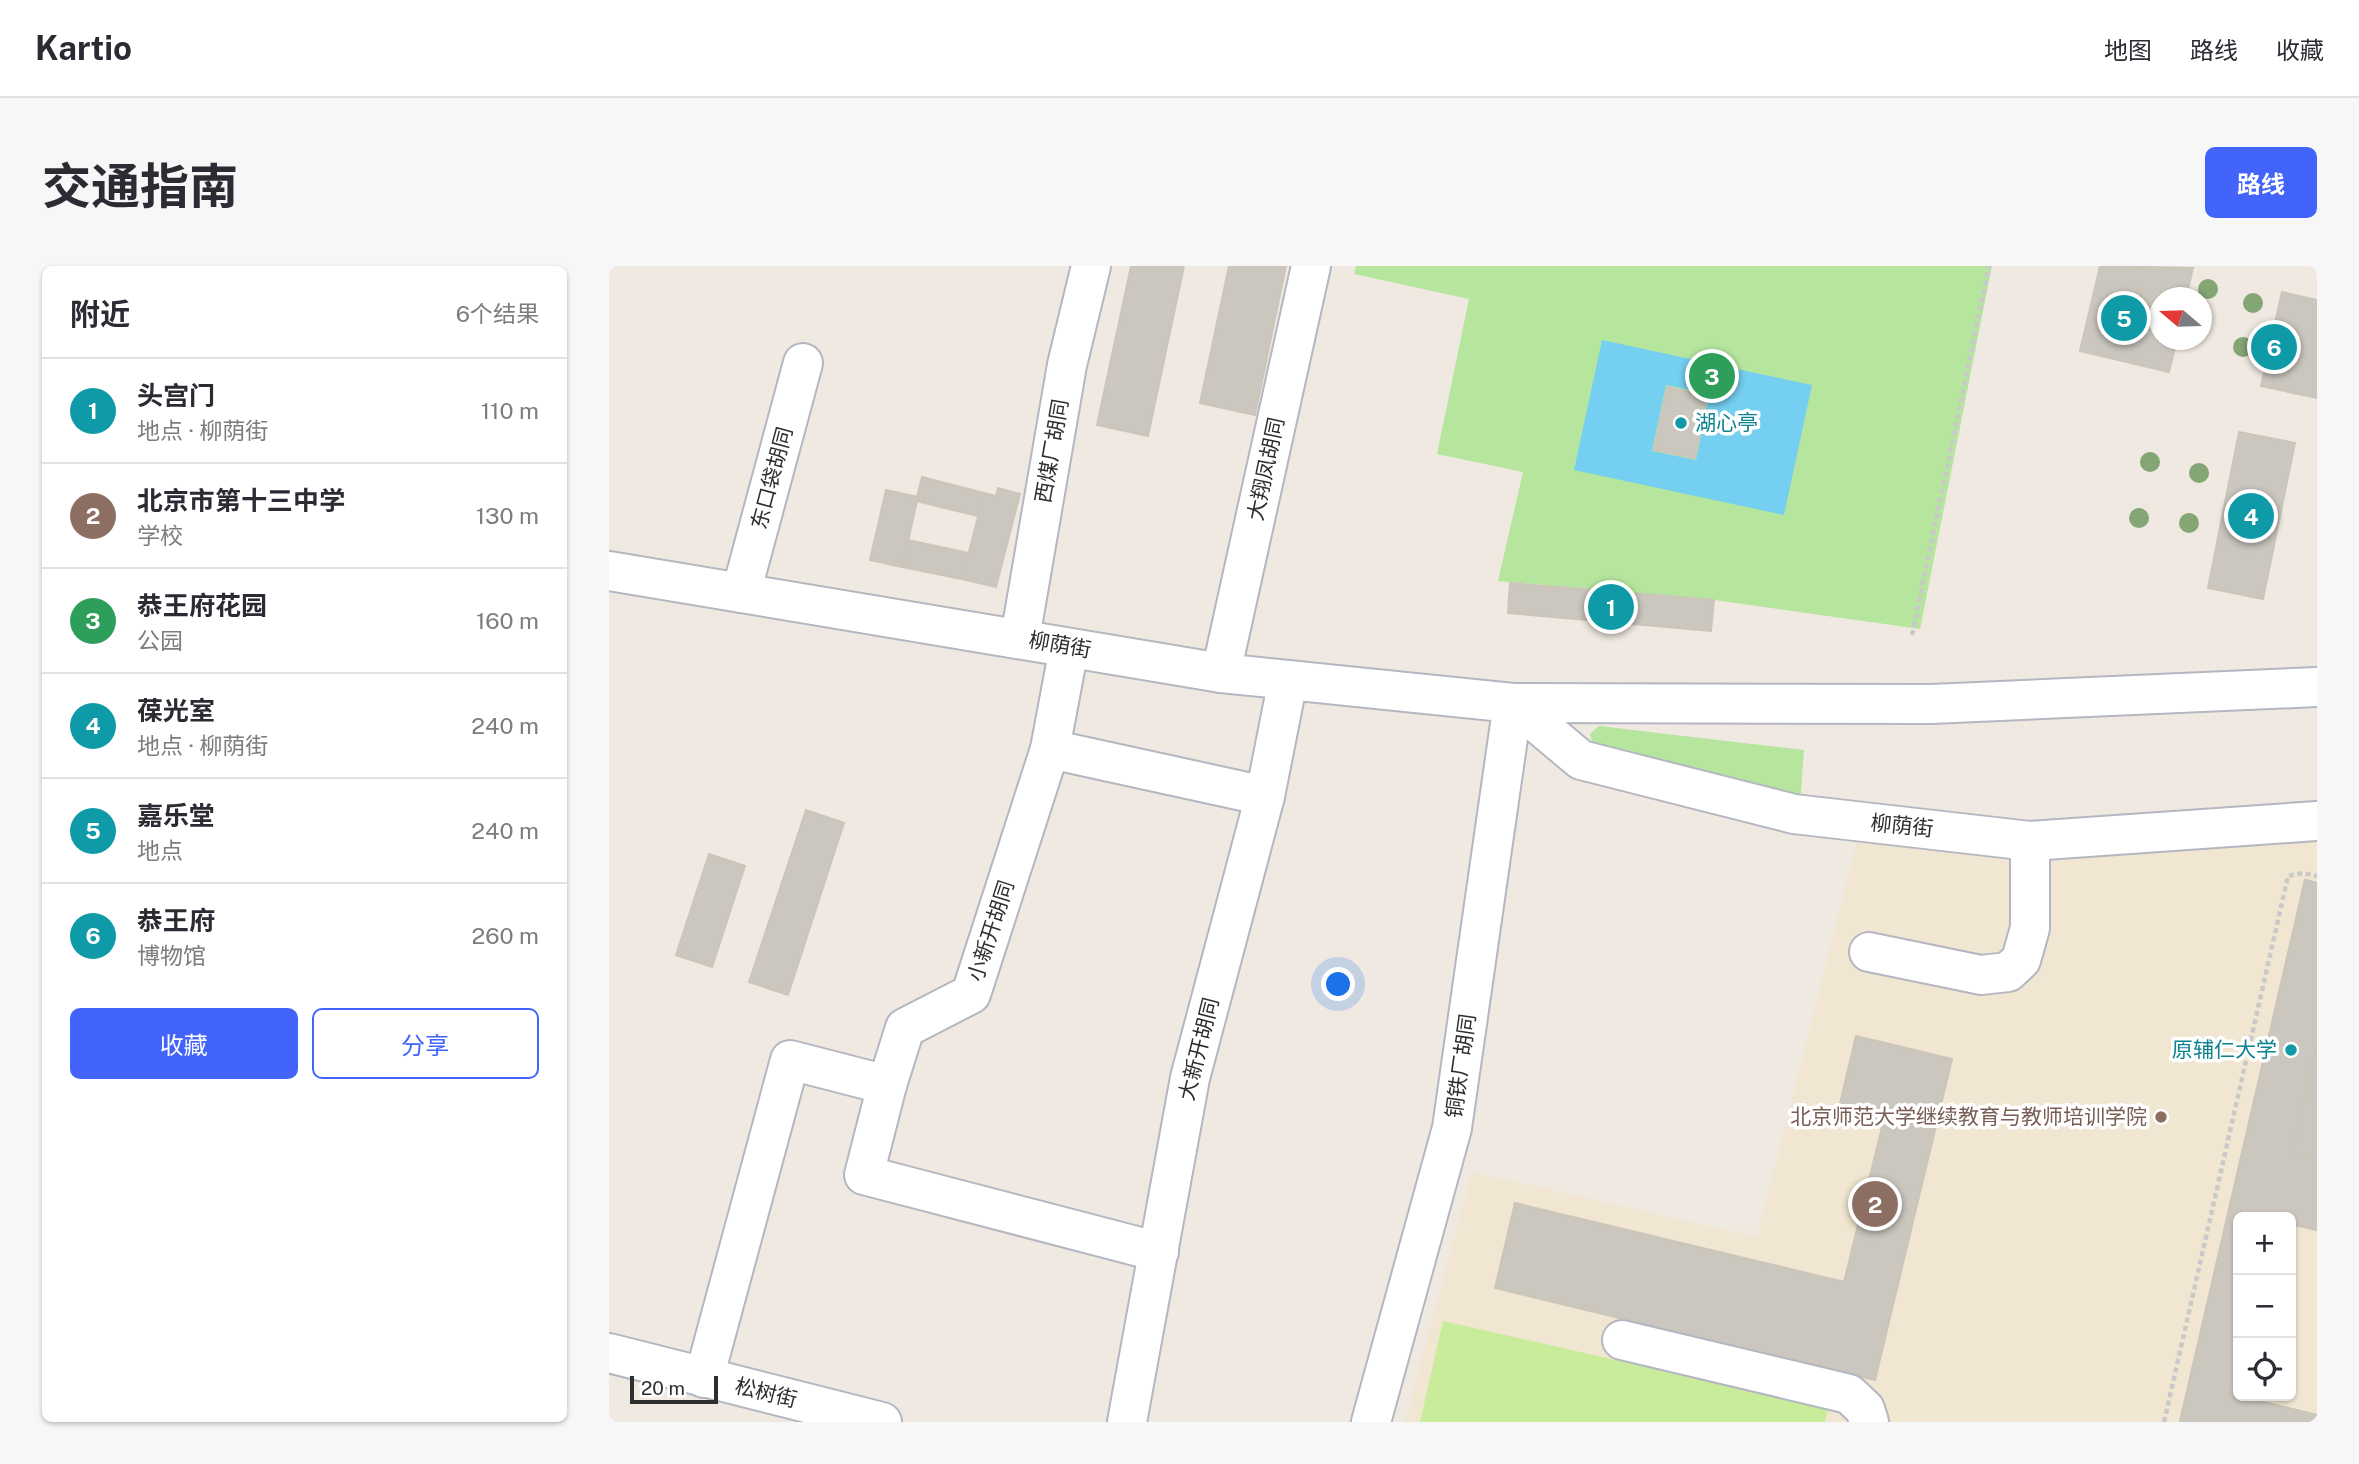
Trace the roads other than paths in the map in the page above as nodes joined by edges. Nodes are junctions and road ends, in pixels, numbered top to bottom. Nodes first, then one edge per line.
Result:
1 (1091, 266) edge
2 (1311, 266) edge
3 (803, 363) dead end
4 (609, 570) edge
5 (741, 593) junction
6 (1020, 638) junction
7 (1069, 648) junction
8 (1221, 673) junction
9 (1288, 680) junction
10 (2317, 687) edge
11 (1513, 703) junction
12 (1050, 749) junction
13 (1265, 796) junction
14 (2317, 821) edge
15 (2030, 841) junction
16 (1869, 952) dead end
17 (887, 1085) junction
18 (1159, 1252) junction
19 (1622, 1340) dead end
20 (609, 1353) edge
21 (704, 1378) junction
22 (882, 1422) edge
23 (1127, 1422) edge
24 (1371, 1422) edge
25 (1869, 1422) edge

1 - 6 street, 西煤厂胡同
2 - 8 street, 大翔凤胡同
3 - 5 street, 东口袋胡同
4 - 5 street, 柳荫街
5 - 6 street, 柳荫街
6 - 7 street, 柳荫街
7 - 8 street, 柳荫街
7 - 12 street, 小新开胡同
8 - 9 street, 柳荫街
9 - 11 street, 柳荫街
9 - 13 street, 大新开胡同
10 - 11 street, 柳荫街
11 - 15 street, 柳荫街
11 - 24 street, 铜铁厂胡同
12 - 13 street
12 - 17 street, 小新开胡同
13 - 18 street, 大新开胡同
14 - 15 street, 柳荫街
15 - 16 street
17 - 18 street, 小新开胡同
17 - 21 street
18 - 23 street, 大新开胡同
19 - 25 street
20 - 21 street, 松树街
21 - 22 street, 松树街

